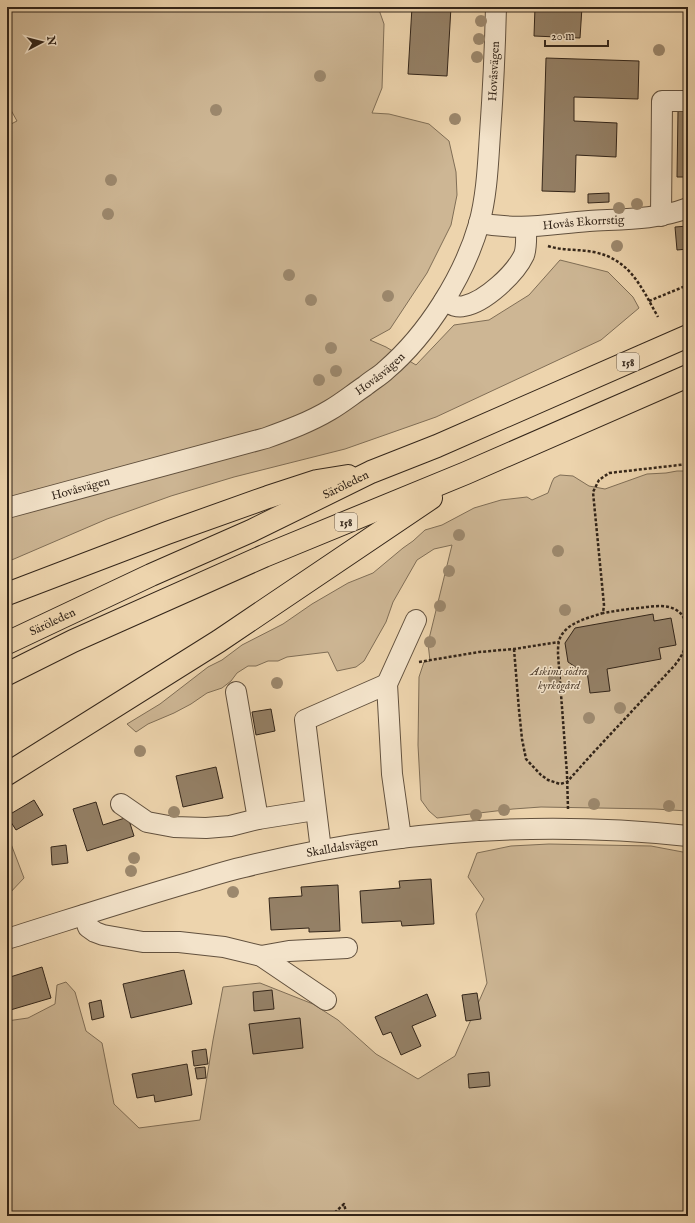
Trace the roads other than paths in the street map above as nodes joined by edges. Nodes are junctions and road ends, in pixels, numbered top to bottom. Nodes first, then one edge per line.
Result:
1 (496, 7) edge
2 (688, 102) edge
3 (688, 208) edge
4 (661, 216) junction
5 (479, 223) junction
6 (534, 227) junction
7 (444, 301) junction
8 (688, 336) edge
9 (688, 376) edge
10 (371, 472) junction
11 (466, 474) junction
12 (7, 508) edge
13 (7, 594) edge
14 (416, 620) dead end
15 (7, 643) edge
16 (7, 674) edge
17 (387, 684) junction
18 (236, 692) dead end
19 (7, 774) edge
20 (121, 804) dead end
21 (315, 810) junction
22 (258, 820) junction
23 (688, 836) edge
24 (401, 838) junction
25 (321, 850) junction
26 (84, 915) junction
27 (7, 939) edge
28 (347, 948) dead end
29 (261, 956) junction
30 (326, 1000) dead end

1 - 5 street, Hovåsvägen
2 - 4 street
3 - 4 street, Hovås Ekorrstig
4 - 6 street, Hovås Ekorrstig
5 - 6 street, Hovås Ekorrstig
5 - 7 street, Hovåsvägen
6 - 7 street
7 - 12 street, Hovåsvägen
8 - 10 main road, Säröleden / 158
9 - 11 main road, 158
10 - 13 main road, 158
10 - 15 main road, Säröleden / 158
11 - 16 main road, 158
11 - 19 main road, 158
14 - 17 street
17 - 21 street
17 - 24 street
18 - 22 street
20 - 22 street
21 - 22 street
21 - 25 street
23 - 24 street, Skalldalsvägen
24 - 25 street, Skalldalsvägen
25 - 26 street, Skalldalsvägen
26 - 27 street, Skalldalsvägen
26 - 29 street
28 - 29 street
29 - 30 street

